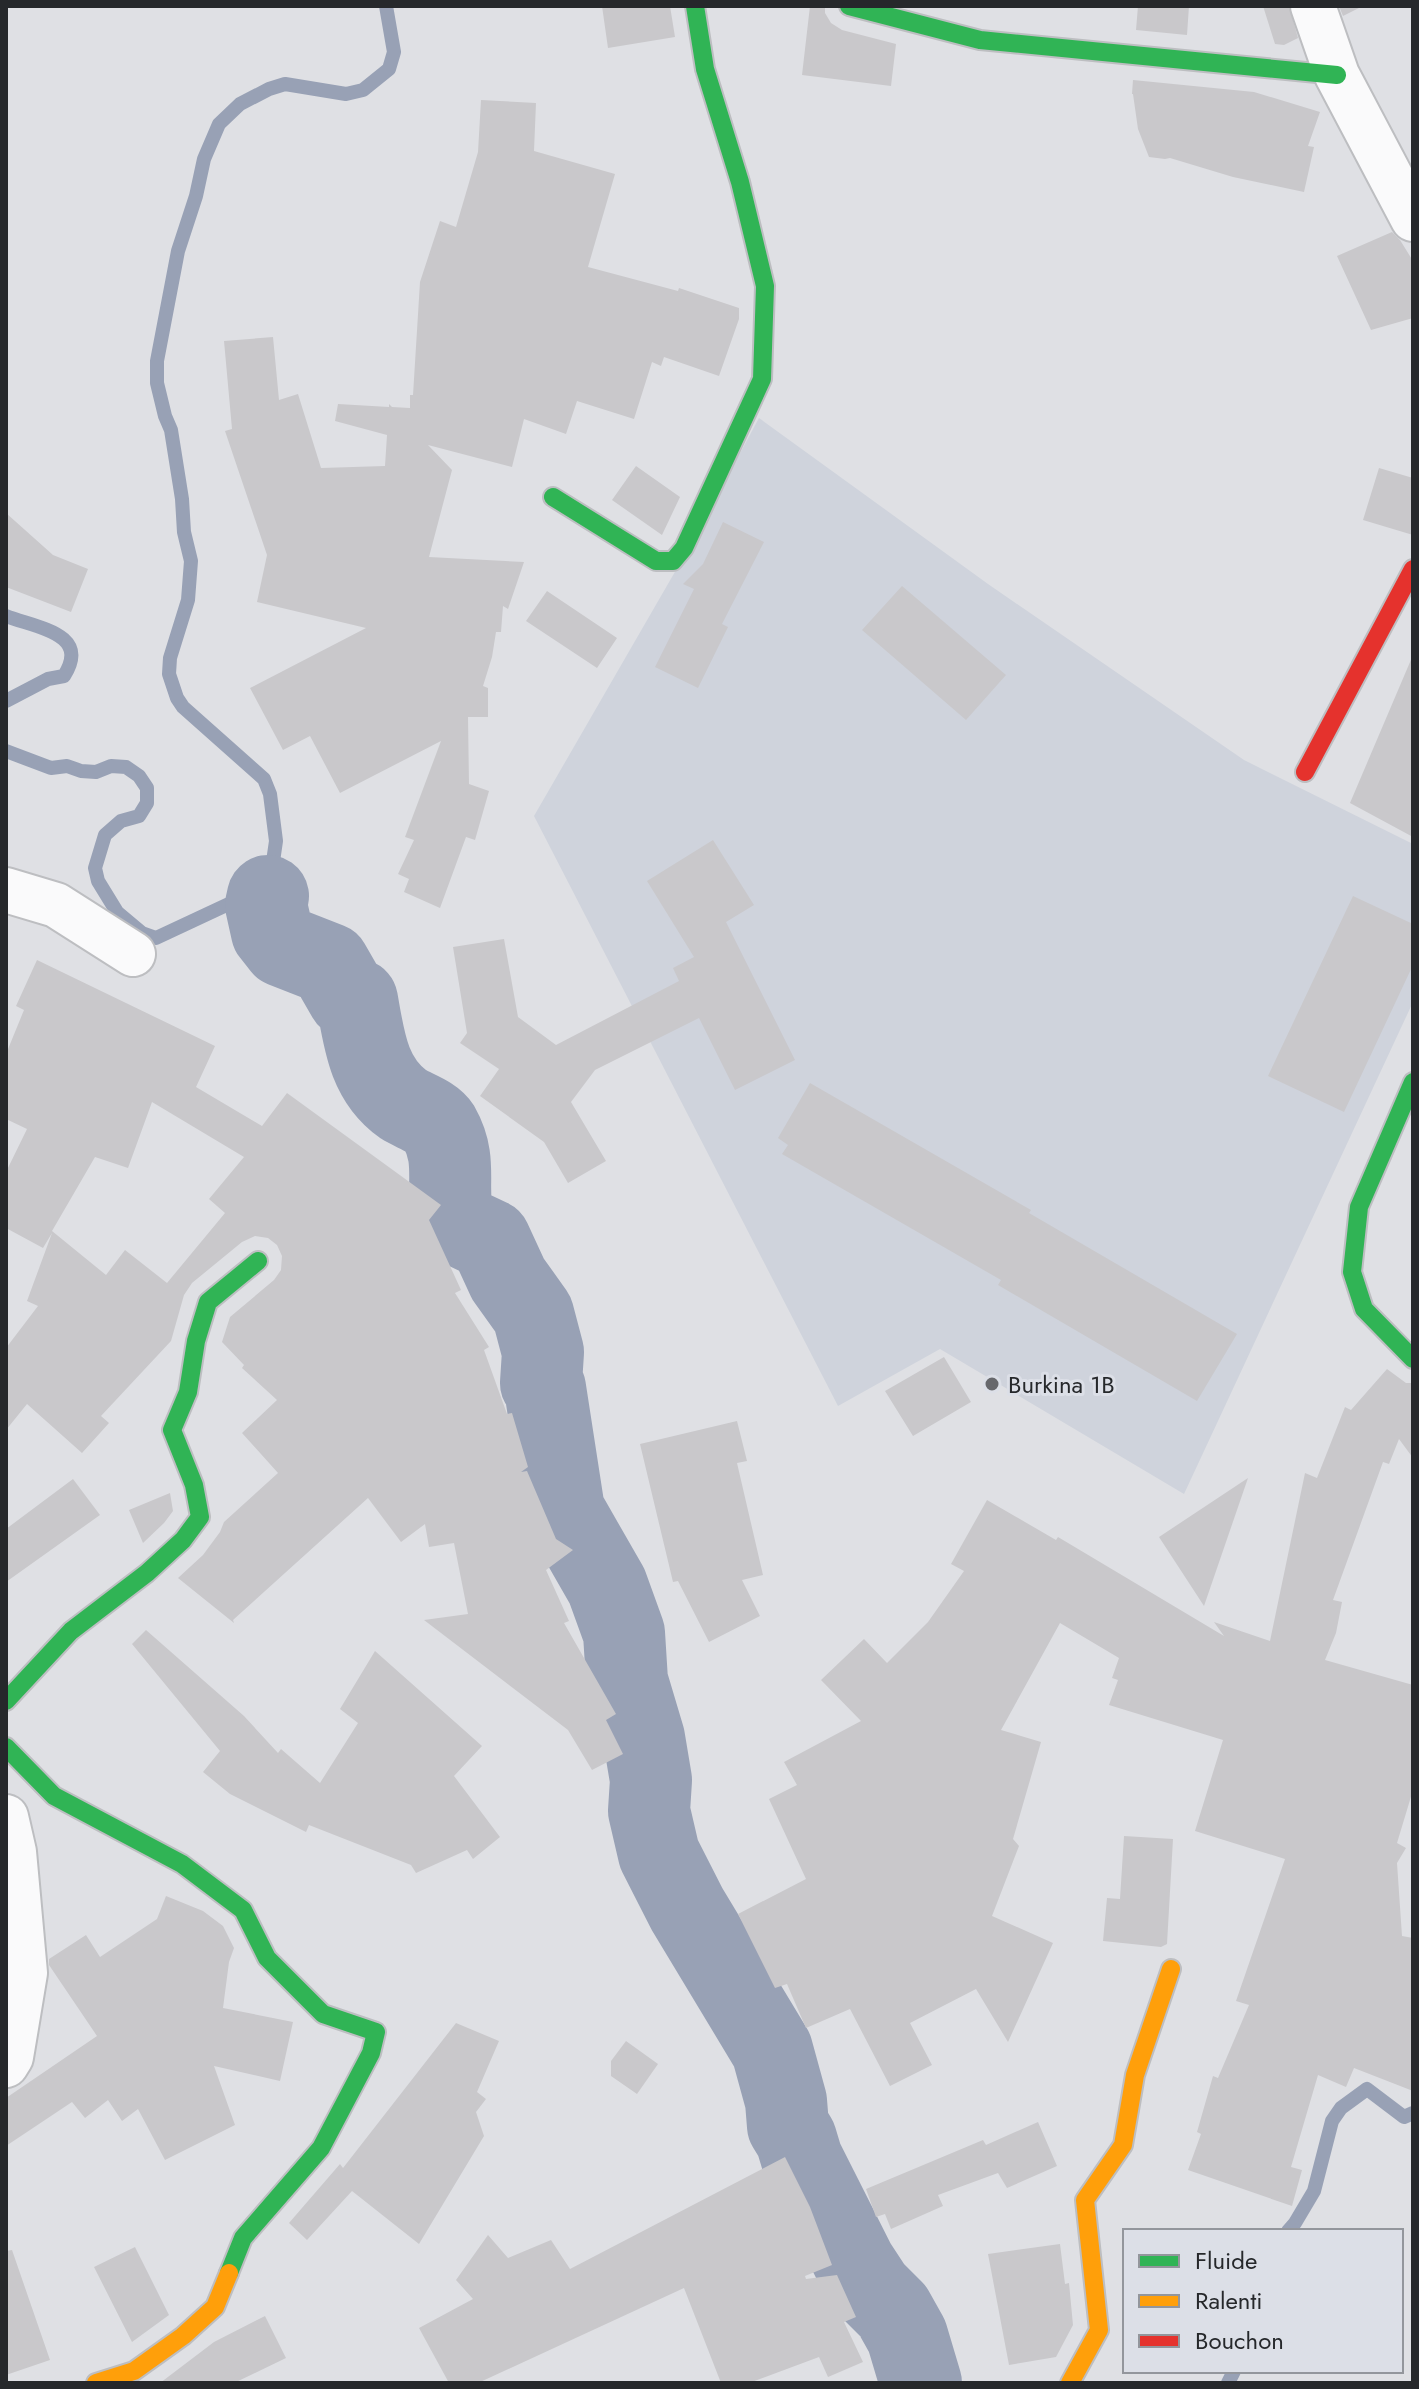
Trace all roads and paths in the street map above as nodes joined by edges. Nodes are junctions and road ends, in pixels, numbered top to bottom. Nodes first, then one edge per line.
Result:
1 (695, 6) edge
2 (849, 6) edge
3 (1313, 6) edge
4 (1337, 75) junction
5 (1413, 219) edge
6 (553, 497) dead end
7 (1413, 569) edge
8 (1305, 772) dead end
9 (6, 890) edge
10 (133, 954) dead end
11 (1413, 1082) edge
12 (258, 1261) dead end
13 (1413, 1359) edge
14 (6, 1701) edge
15 (6, 1747) edge
16 (6, 1817) edge
17 (1171, 1969) dead end
18 (6, 2065) edge
19 (96, 2383) edge
20 (1070, 2383) edge

1 - 6 street
2 - 4 street
3 - 4 street
4 - 5 street
7 - 8 street
9 - 10 street
11 - 13 street
12 - 14 street
15 - 19 street
16 - 18 street
17 - 20 street

